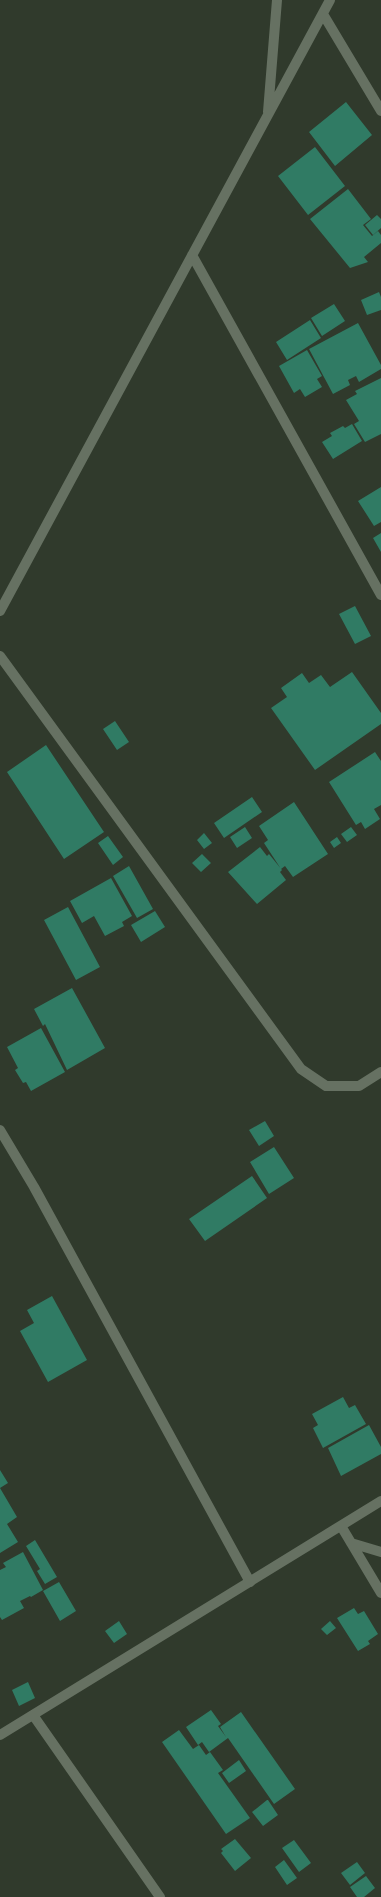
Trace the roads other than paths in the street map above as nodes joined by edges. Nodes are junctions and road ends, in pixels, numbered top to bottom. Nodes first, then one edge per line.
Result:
1 (277, 0) edge
2 (330, 0) edge
3 (322, 14) junction
4 (381, 111) edge
5 (268, 115) junction
6 (192, 255) junction
7 (381, 594) edge
8 (0, 611) edge
9 (0, 656) edge
10 (381, 1072) edge
11 (0, 1130) edge
12 (379, 1504) edge
13 (340, 1526) junction
14 (351, 1543) junction
15 (381, 1552) edge
16 (250, 1582) junction
17 (381, 1593) edge
18 (33, 1715) junction
19 (0, 1735) edge
20 (160, 1897) edge

1 - 5 street
2 - 3 street
3 - 4 street
3 - 5 street
5 - 6 street
6 - 7 street
6 - 8 street
9 - 10 street
11 - 16 street
12 - 13 street
13 - 14 street
13 - 16 street
14 - 15 street
14 - 17 street
16 - 18 street
18 - 19 street
18 - 20 street

